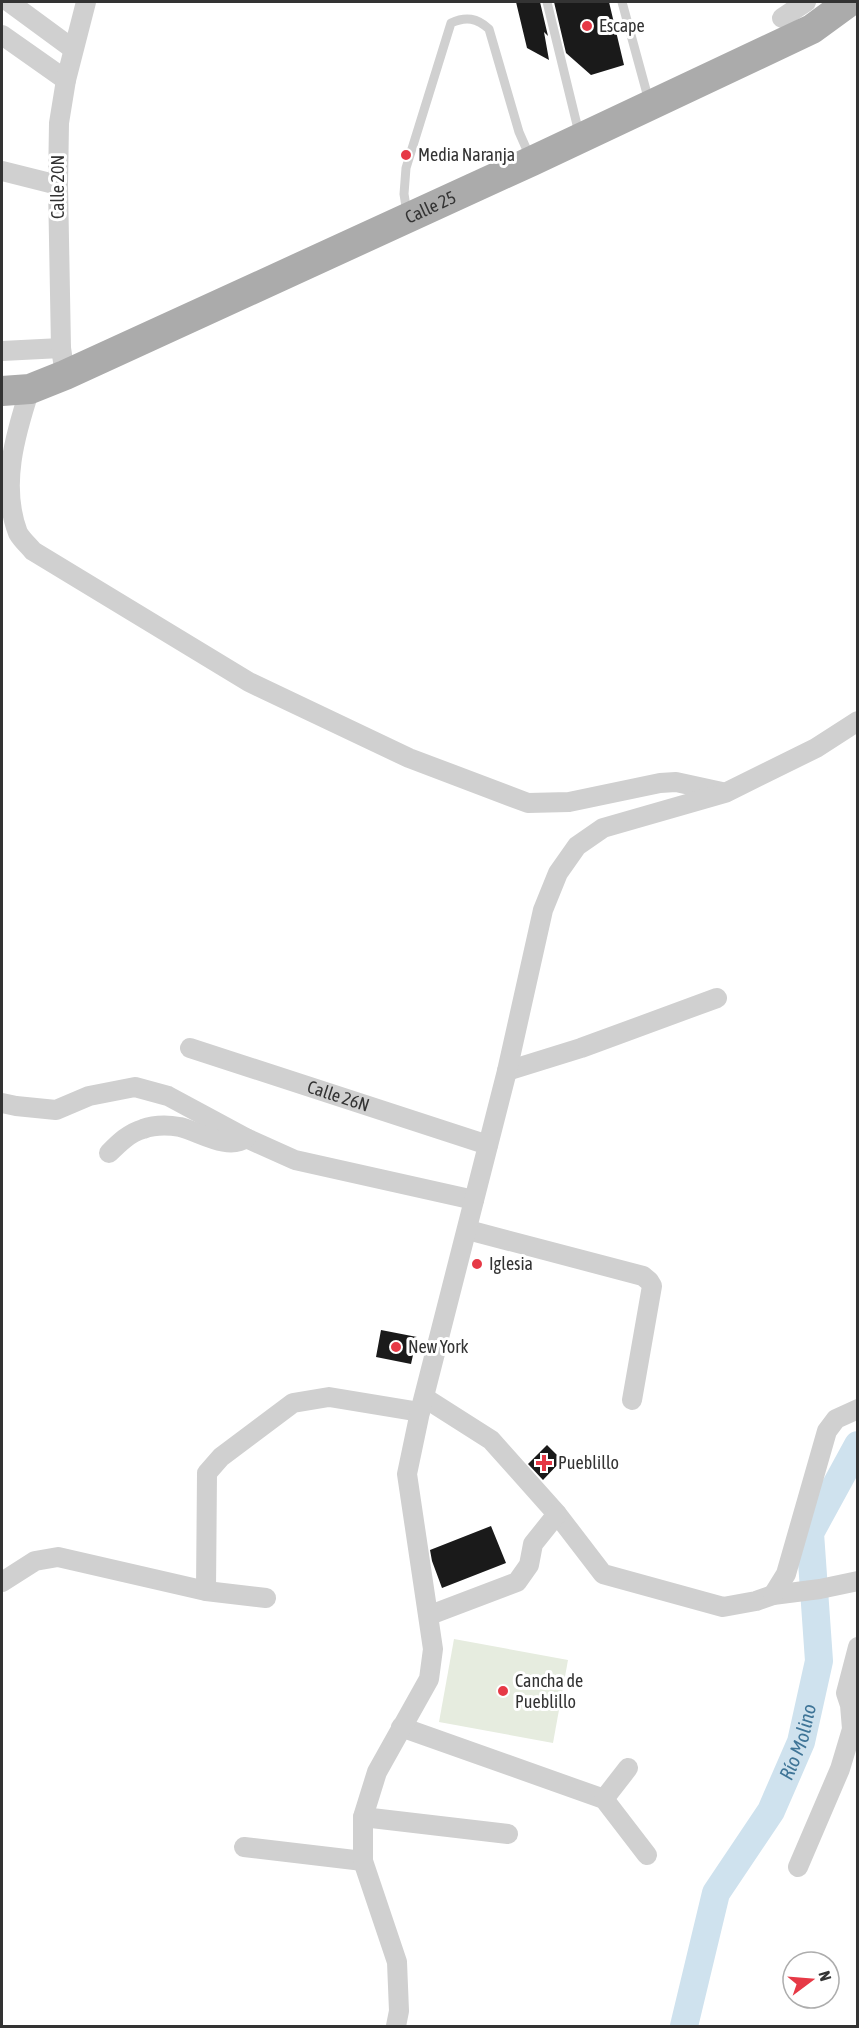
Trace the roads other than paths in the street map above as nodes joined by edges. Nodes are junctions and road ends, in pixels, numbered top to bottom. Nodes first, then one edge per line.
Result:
1 (9, 2) edge
2 (86, 2) edge
3 (547, 2) edge
4 (622, 2) edge
5 (806, 2) edge
6 (849, 2) edge
7 (782, 18) dead end
8 (2, 35) edge
9 (73, 49) junction
10 (66, 80) junction
11 (651, 105) junction
12 (580, 139) junction
13 (532, 162) junction
14 (2, 171) edge
15 (58, 185) junction
16 (408, 218) junction
17 (2, 351) edge
18 (63, 362) junction
19 (16, 390) edge
20 (858, 721) edge
21 (725, 793) junction
22 (717, 998) dead end
23 (190, 1048) dead end
24 (507, 1071) junction
25 (2, 1103) edge
26 (246, 1138) junction
27 (488, 1145) junction
28 (109, 1153) dead end
29 (474, 1200) junction
30 (468, 1230) junction
31 (632, 1400) dead end
32 (422, 1405) junction
33 (858, 1409) edge
34 (557, 1514) junction
35 (858, 1581) edge
36 (2, 1582) edge
37 (206, 1591) junction
38 (773, 1595) junction
39 (266, 1598) dead end
40 (430, 1615) junction
41 (858, 1647) edge
42 (854, 1708) edge
43 (401, 1727) junction
44 (628, 1768) dead end
45 (604, 1799) junction
46 (363, 1817) junction
47 (508, 1834) dead end
48 (244, 1847) dead end
49 (647, 1855) dead end
50 (363, 1860) junction
51 (798, 1867) dead end
52 (396, 2026) edge

1 - 9 street
2 - 9 street, Calle 20N
3 - 12 lane
4 - 11 lane
5 - 7 street
6 - 11 main road, Calle 25
8 - 10 street
9 - 10 street, Calle 20N
10 - 15 street, Calle 20N
11 - 12 main road, Calle 25
12 - 13 main road, Calle 25
13 - 16 main road, Calle 25
13 - 16 lane
14 - 15 street
15 - 18 street, Calle 20N
16 - 18 main road, Calle 25
17 - 18 street
18 - 19 main road, Calle 25
19 - 21 street
20 - 21 street
21 - 24 street
22 - 24 street
23 - 27 street, Calle 26N
24 - 27 street
25 - 26 street
26 - 28 street
26 - 29 street
27 - 29 street
29 - 30 street
30 - 31 street
30 - 32 street
32 - 34 street
32 - 37 street
32 - 40 street
33 - 38 street
34 - 38 street
34 - 40 street
35 - 38 street
36 - 37 street
37 - 39 street
40 - 43 street
41 - 42 street
42 - 51 street
43 - 45 street
43 - 46 street
44 - 45 street
45 - 49 street
46 - 47 street
46 - 50 street
48 - 50 street
50 - 52 street

